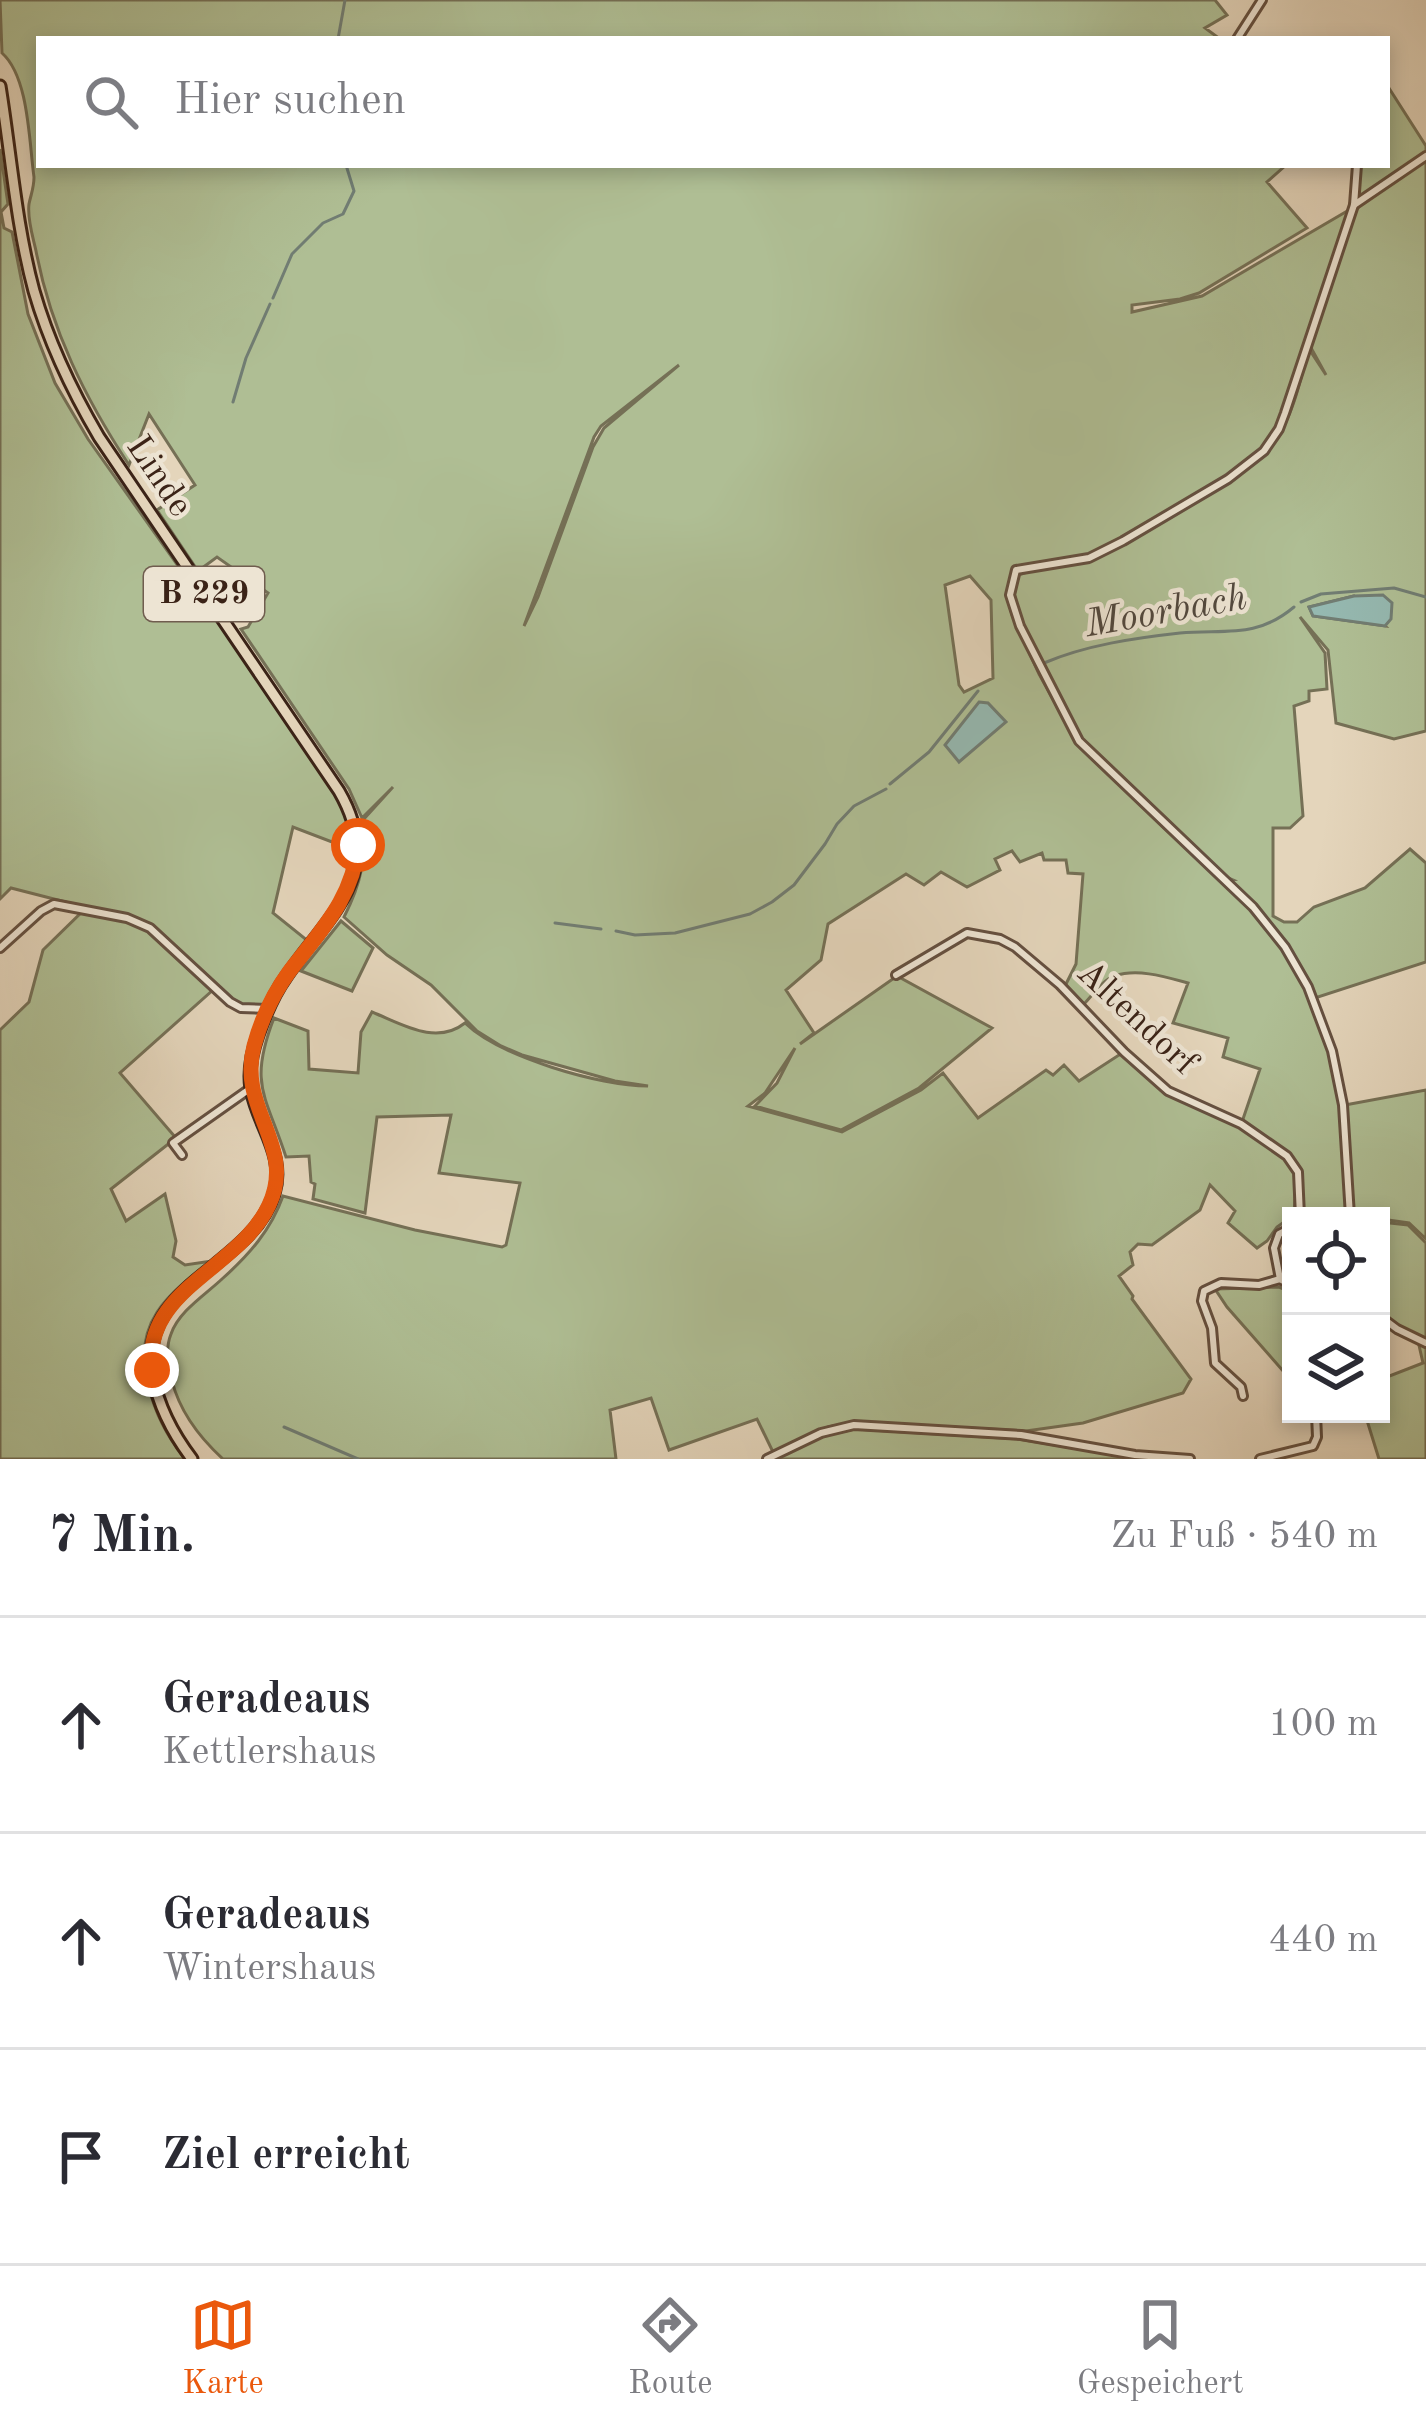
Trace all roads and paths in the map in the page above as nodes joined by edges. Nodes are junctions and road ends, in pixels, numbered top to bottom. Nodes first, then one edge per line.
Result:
1 (1262, 0) edge
2 (1239, 36) edge
3 (0, 86) edge
4 (1426, 156) edge
5 (1357, 168) edge
6 (1354, 205) junction
7 (0, 948) edge
8 (896, 975) dead end
9 (268, 1009) junction
10 (251, 1088) junction
11 (182, 1155) dead end
12 (1300, 1207) edge
13 (1349, 1207) edge
14 (1282, 1232) edge
15 (1280, 1279) joint
16 (1390, 1324) edge
17 (1426, 1343) edge
18 (1244, 1396) dead end
19 (1316, 1423) edge
20 (192, 1459) edge
21 (767, 1459) edge
22 (1190, 1459) edge
23 (1260, 1459) edge

1 - 2 street
3 - 9 main road, Linde / B 229
4 - 6 street
5 - 6 street
6 - 13 street
7 - 9 street
8 - 12 street, Altendorf
9 - 10 main road, B 229
10 - 11 street
10 - 20 main road
14 - 15 street
15 - 18 street
16 - 17 street
19 - 23 street
21 - 22 street

